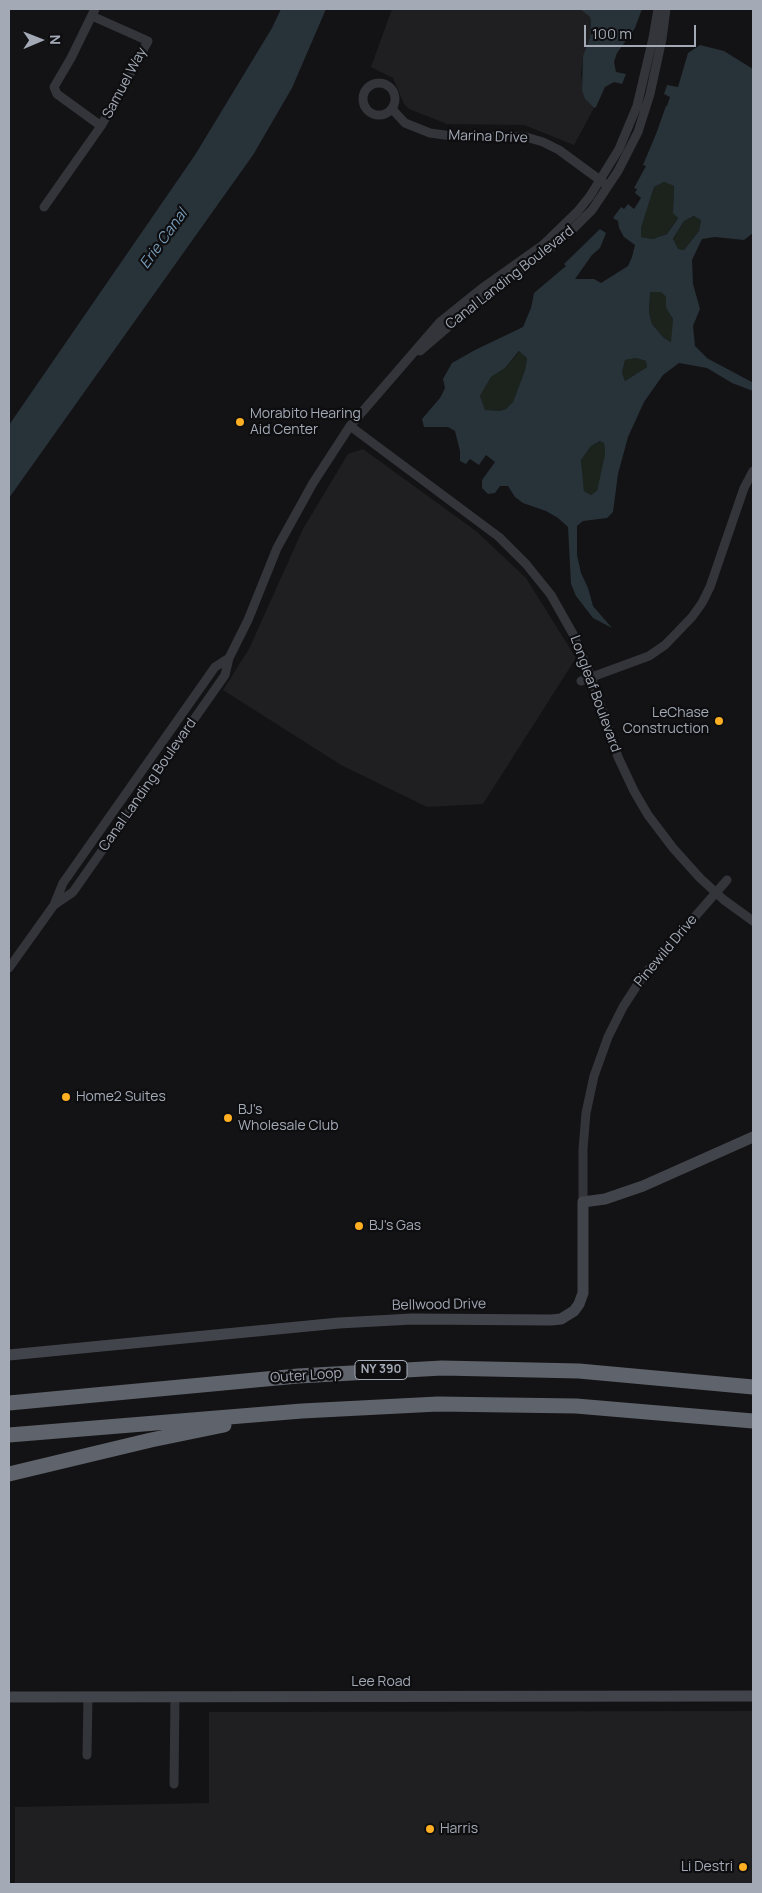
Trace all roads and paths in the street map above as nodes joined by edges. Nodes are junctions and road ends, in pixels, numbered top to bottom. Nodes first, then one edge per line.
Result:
1 (658, 9) edge
2 (666, 9) edge
3 (94, 12) edge
4 (392, 109) dead end
5 (101, 126) junction
6 (605, 183) junction
7 (44, 207) dead end
8 (350, 426) junction
9 (753, 471) edge
10 (229, 658) junction
11 (591, 677) junction
12 (580, 681) dead end
13 (726, 880) dead end
14 (716, 892) junction
15 (54, 905) junction
16 (753, 921) edge
17 (9, 968) edge
18 (753, 1136) edge
19 (583, 1202) junction
20 (9, 1356) edge
21 (753, 1387) edge
22 (9, 1403) edge
23 (302, 1411) junction
24 (753, 1421) edge
25 (9, 1435) edge
26 (9, 1474) edge
27 (88, 1696) junction
28 (175, 1696) junction
29 (753, 1696) edge
30 (9, 1697) edge
31 (87, 1755) dead end
32 (174, 1784) dead end

1 - 6 street, Canal Landing Boulevard
2 - 6 street, Canal Landing Boulevard
3 - 5 street, Samuel Way
3 - 5 street, Samuel Way
4 - 6 street, Marina Drive
5 - 7 street, Samuel Way
6 - 8 street, Canal Landing Boulevard
8 - 10 street, Canal Landing Boulevard
8 - 11 street, Longleaf Boulevard
9 - 11 street
10 - 15 street, Canal Landing Boulevard
10 - 15 street, Canal Landing Boulevard
11 - 12 street
11 - 14 street, Longleaf Boulevard
13 - 14 street, Pinewild Drive
14 - 16 street, Longleaf Boulevard
14 - 19 street, Pinewild Drive
15 - 17 street, Canal Landing Boulevard
18 - 19 street
19 - 20 street, Bellwood Drive
21 - 22 highway, Outer Loop / NY 390
23 - 24 highway
23 - 25 highway
23 - 26 highway
27 - 28 street, Lee Road
27 - 30 street, Lee Road
27 - 31 street
28 - 29 street, Lee Road
28 - 32 street

